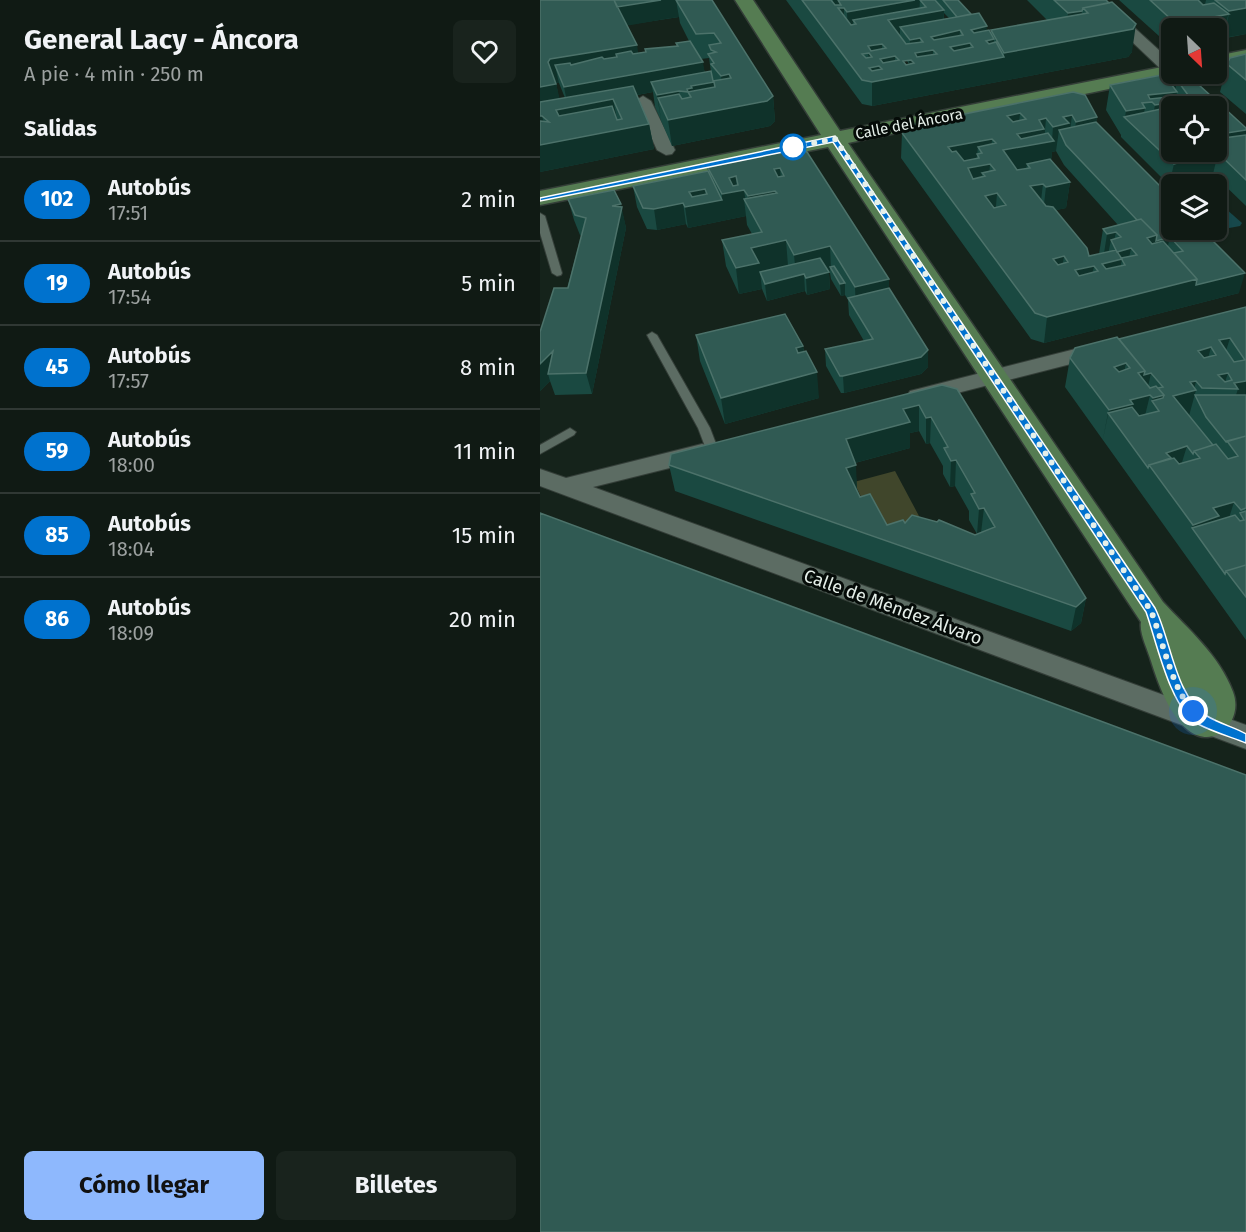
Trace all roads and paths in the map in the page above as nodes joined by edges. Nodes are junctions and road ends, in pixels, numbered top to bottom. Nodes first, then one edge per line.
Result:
1 (744, 0) edge
2 (1095, 0) edge
3 (1136, 15) dead end
4 (1116, 19) junction
5 (1246, 56) edge
6 (1227, 60) edge
7 (1161, 61) edge
8 (1161, 77) edge
9 (643, 101) dead end
10 (835, 139) junction
11 (666, 150) edge
12 (540, 198) edge
13 (540, 216) edge
14 (557, 273) dead end
15 (652, 335) dead end
16 (1124, 343) edge
17 (994, 376) junction
18 (895, 402) edge
19 (570, 432) dead end
20 (735, 443) edge
21 (712, 449) junction
22 (540, 450) edge
23 (540, 477) edge
24 (566, 486) junction
25 (1206, 721) junction
26 (1246, 738) edge

1 - 10 street
2 - 4 street
3 - 4 street
4 - 7 street
5 - 6 street
8 - 10 street, Calle del Áncora
9 - 11 street
10 - 12 street, Calle del Áncora
10 - 17 street
13 - 14 lane
15 - 21 lane
16 - 17 street
17 - 18 street
17 - 25 street
19 - 22 lane
20 - 21 street
21 - 24 street
23 - 24 street, Calle de Méndez Álvaro
24 - 25 street, Calle de Méndez Álvaro
25 - 26 street, Calle de Méndez Álvaro

